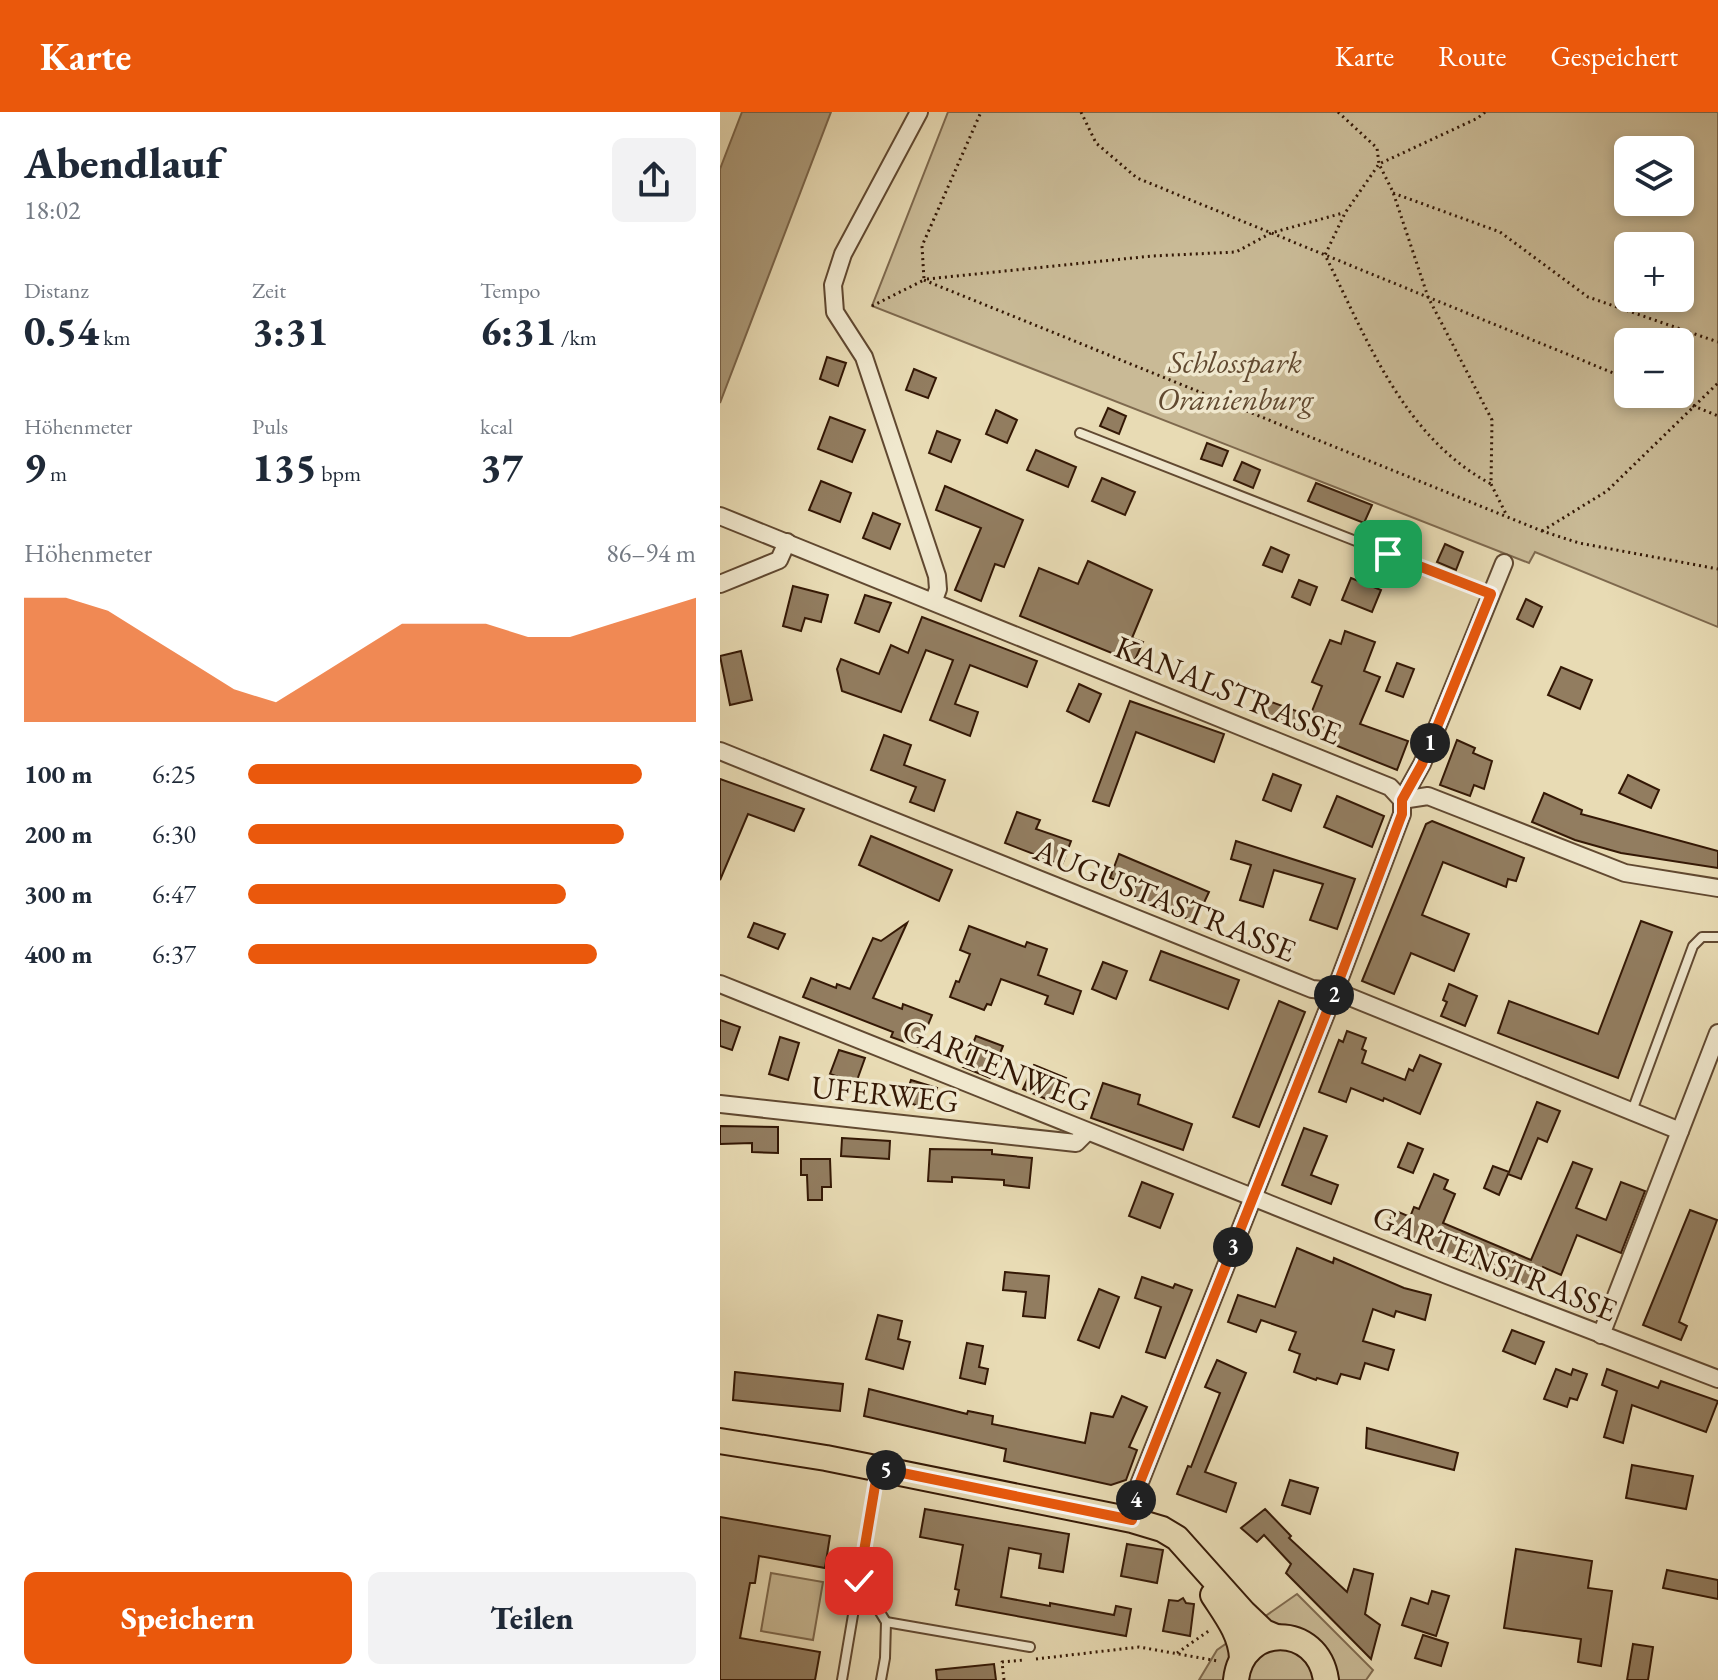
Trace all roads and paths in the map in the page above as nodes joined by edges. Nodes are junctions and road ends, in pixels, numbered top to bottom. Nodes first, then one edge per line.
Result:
1 (919, 112) edge
2 (981, 112) edge
3 (1081, 112) edge
4 (1338, 112) edge
5 (1485, 112) edge
6 (1379, 164) junction
7 (1393, 192) junction
8 (1345, 213) junction
9 (1271, 233) junction
10 (1325, 255) junction
11 (924, 280) junction
12 (1428, 297) junction
13 (872, 306) dead end
14 (1718, 342) edge
15 (1614, 373) edge
16 (1718, 383) edge
17 (1694, 404) edge
18 (1694, 405) edge
19 (1690, 408) edge
20 (1718, 416) edge
21 (1080, 433) dead end
22 (1491, 484) junction
23 (720, 516) edge
24 (1507, 517) junction
25 (1542, 531) junction
26 (787, 542) junction
27 (1504, 563) dead end
28 (1718, 569) edge
29 (720, 584) edge
30 (1491, 594) junction
31 (934, 600) junction
32 (720, 751) edge
33 (1402, 800) junction
34 (1718, 888) edge
35 (1718, 937) edge
36 (720, 984) edge
37 (1335, 991) junction
38 (1718, 1033) edge
39 (720, 1104) edge
40 (1632, 1112) junction
41 (1680, 1131) junction
42 (1087, 1132) junction
43 (1253, 1197) junction
44 (1601, 1335) junction
45 (1718, 1379) edge
46 (720, 1441) edge
47 (878, 1468) junction
48 (1132, 1520) junction
49 (862, 1560) junction
50 (1199, 1564) junction
51 (886, 1622) junction
52 (1211, 1629) dead end
53 (1276, 1637) junction
54 (1030, 1647) dead end
55 (1177, 1653) junction
56 (1239, 1667) edge
57 (842, 1680) edge
58 (881, 1680) edge
59 (1004, 1680) edge
60 (1326, 1680) edge

1 - 31 street
2 - 11 path
3 - 9 path
4 - 6 path
5 - 6 path
6 - 7 path
6 - 8 path
7 - 12 path
7 - 14 path
8 - 9 path
8 - 10 path
9 - 10 path
9 - 11 path
10 - 12 path
10 - 22 path
11 - 13 path
11 - 24 path
12 - 15 path
12 - 22 path
16 - 17 path
18 - 20 path
19 - 25 path
21 - 30 lane
22 - 24 path
23 - 26 street, KANALSTRASSE
24 - 25 path
25 - 28 path
26 - 29 street
26 - 31 street, KANALSTRASSE
27 - 30 street
30 - 33 street
31 - 33 street, KANALSTRASSE
32 - 37 street, AUGUSTASTRASSE
33 - 34 street
33 - 37 street
35 - 40 lane
36 - 42 street, GARTENWEG
37 - 40 street, AUGUSTASTRASSE
37 - 43 street
38 - 41 street
39 - 42 street, UFERWEG
40 - 41 street, AUGUSTASTRASSE
41 - 44 street
42 - 43 street, GARTENWEG
43 - 44 street, GARTENSTRASSE
43 - 48 street
44 - 45 street, GARTENSTRASSE
46 - 47 main road
47 - 48 main road
47 - 49 lane
48 - 50 main road
49 - 51 lane
49 - 57 lane
50 - 53 main road
50 - 56 main road
51 - 54 lane
51 - 58 lane
52 - 55 path
53 - 56 main road
53 - 60 main road
55 - 56 path
55 - 59 path

